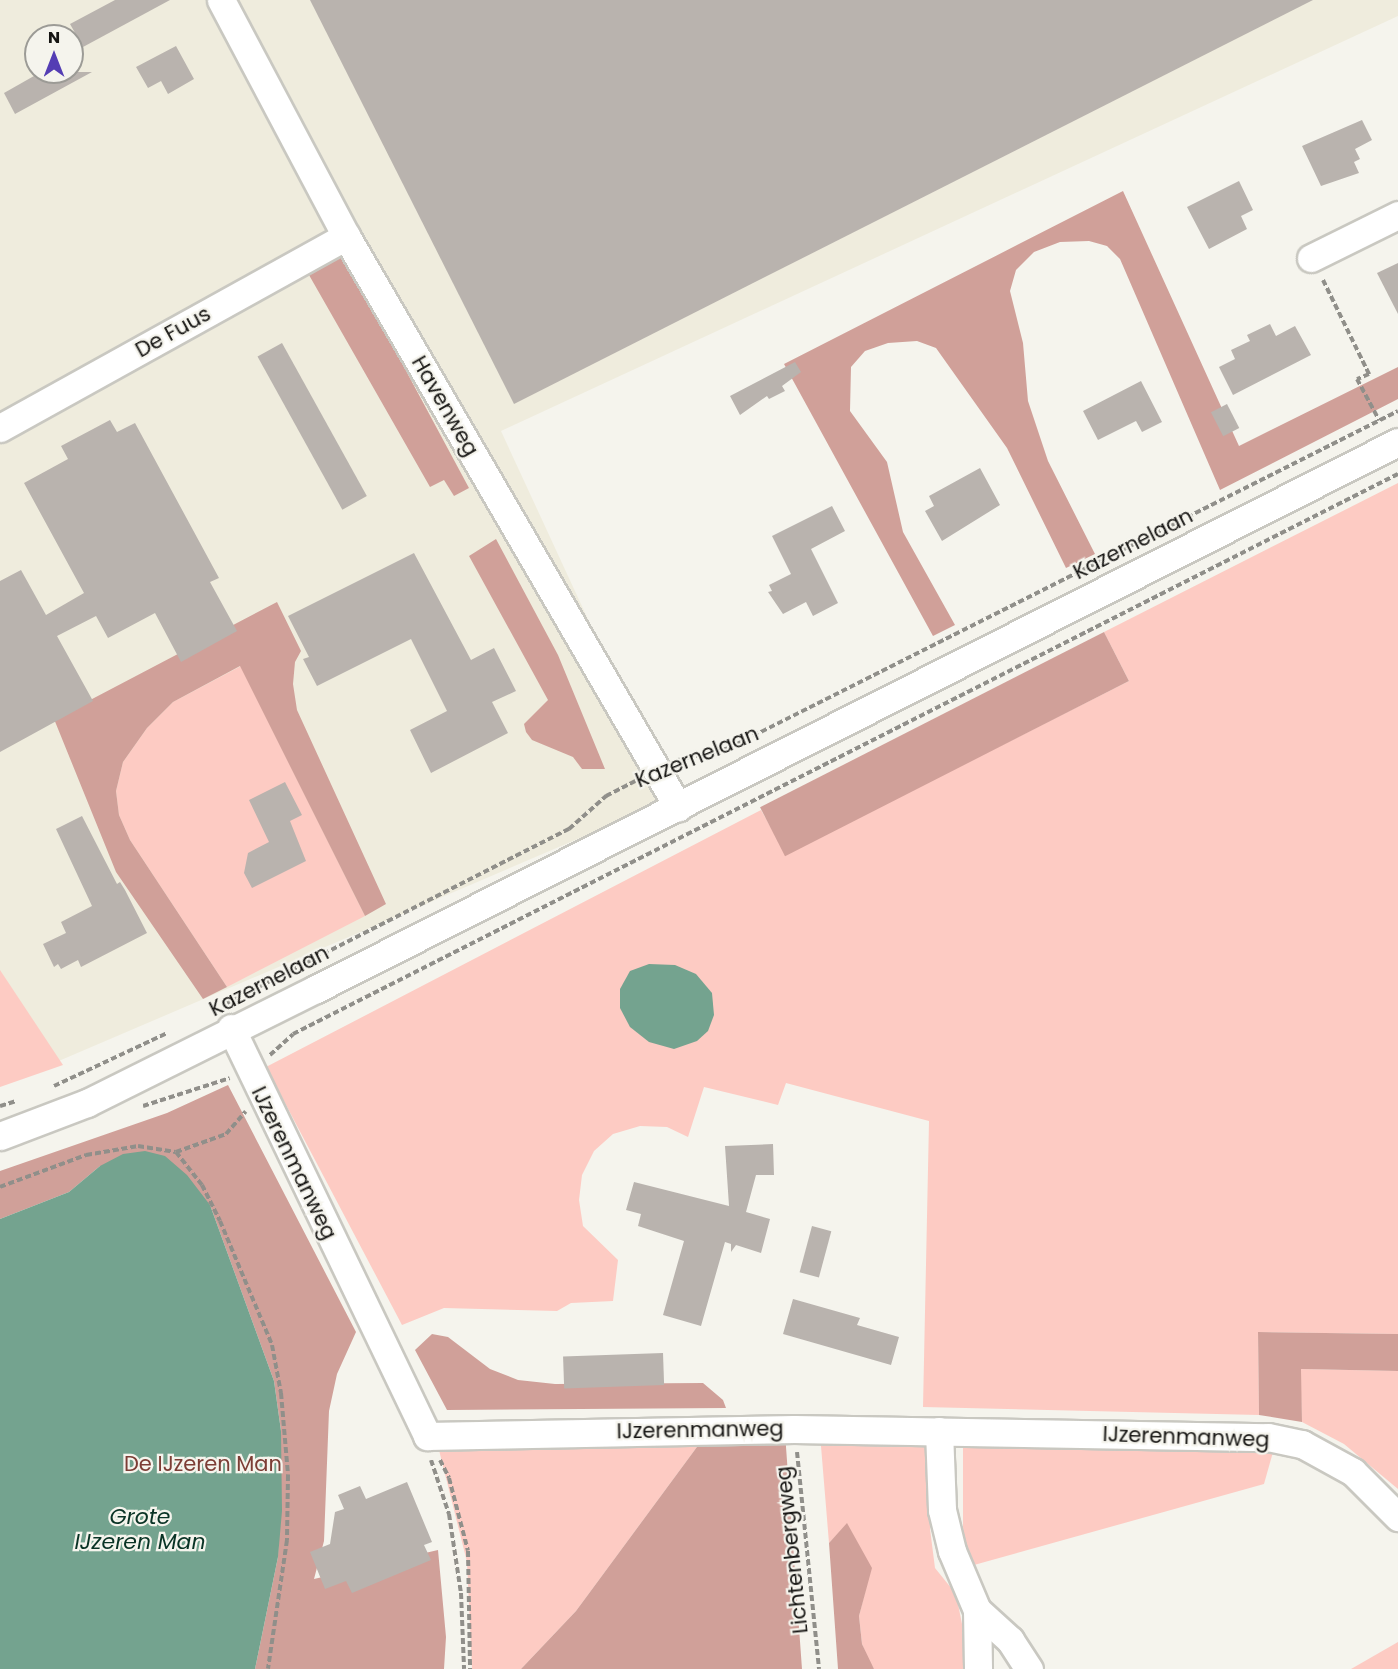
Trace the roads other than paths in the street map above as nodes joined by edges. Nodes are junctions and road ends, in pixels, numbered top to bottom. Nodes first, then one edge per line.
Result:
1 (221, 0) edge
2 (1398, 215) edge
3 (346, 236) junction
4 (1311, 258) road end
5 (0, 428) edge
6 (1398, 442) edge
7 (678, 807) junction
8 (224, 1018) junction
9 (0, 1137) edge
10 (939, 1431) junction
11 (1398, 1517) edge
12 (977, 1610) junction
13 (978, 1669) edge
14 (1029, 1669) edge

1 - 3 street, Havenweg
2 - 4 street
3 - 5 street, De Fuus
3 - 7 street, Havenweg
6 - 7 street, Kazernelaan
7 - 8 street, Kazernelaan
8 - 9 street, Kazernelaan
8 - 10 street, IJzerenmanweg
10 - 11 street, IJzerenmanweg
10 - 12 street
12 - 13 street
12 - 14 street

